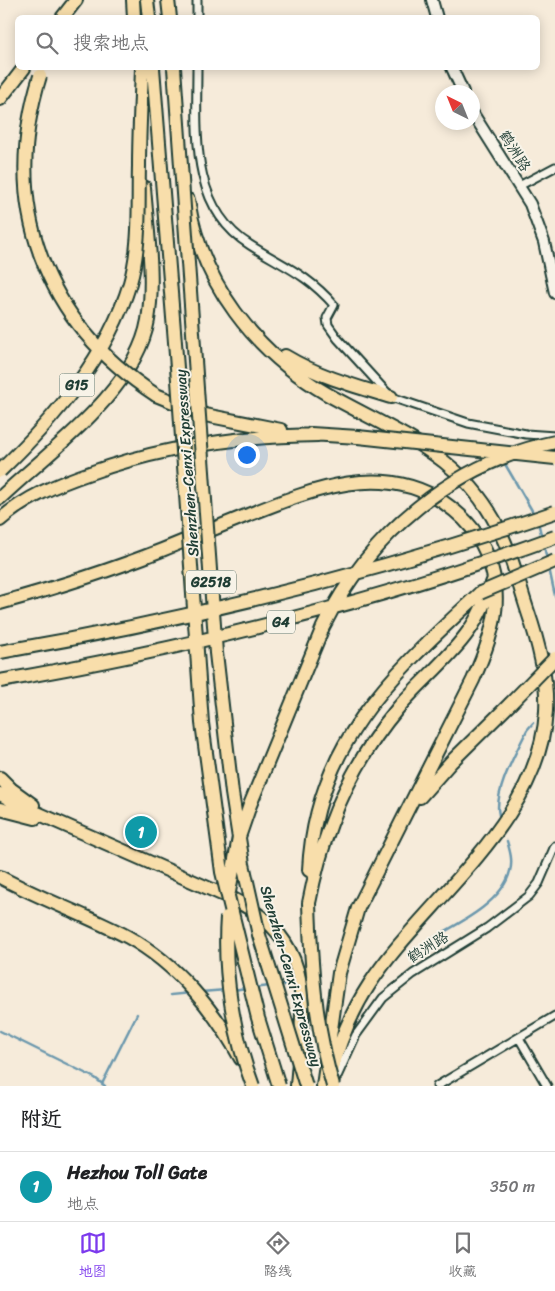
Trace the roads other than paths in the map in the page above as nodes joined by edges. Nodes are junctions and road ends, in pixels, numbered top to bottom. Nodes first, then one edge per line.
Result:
1 (76, 0) edge
2 (133, 0) edge
3 (146, 0) edge
4 (170, 0) edge
5 (197, 0) edge
6 (432, 0) edge
7 (66, 15) edge
8 (134, 15) edge
9 (144, 15) edge
10 (148, 15) edge
11 (171, 15) edge
12 (197, 15) edge
13 (436, 15) edge
14 (22, 70) edge
15 (136, 70) edge
16 (142, 70) edge
17 (153, 70) edge
18 (175, 70) edge
19 (175, 70) edge
20 (197, 70) edge
21 (453, 70) edge
22 (41, 72) edge
23 (460, 85) edge
24 (0, 99) edge
25 (480, 125) edge
26 (555, 167) edge
27 (518, 186) junction
28 (555, 293) edge
29 (244, 324) junction
30 (391, 397) junction
31 (318, 435) junction
32 (555, 436) edge
33 (555, 442) edge
34 (555, 458) edge
35 (0, 471) edge
36 (0, 498) edge
37 (555, 512) edge
38 (0, 520) edge
39 (555, 537) edge
40 (555, 561) edge
41 (494, 577) junction
42 (0, 602) edge
43 (0, 652) edge
44 (555, 658) edge
45 (0, 681) edge
46 (0, 778) edge
47 (0, 794) edge
48 (0, 809) edge
49 (403, 819) junction
50 (64, 825) junction
51 (555, 848) edge
52 (0, 877) edge
53 (309, 903) junction
54 (555, 1016) edge
55 (519, 1038) junction
56 (247, 1071) junction
57 (253, 1086) edge
58 (280, 1086) edge
59 (297, 1086) edge
60 (306, 1086) edge
61 (323, 1086) edge
62 (328, 1086) edge
63 (333, 1086) edge
64 (437, 1086) edge
65 (547, 1086) edge

1 - 7 highway
2 - 8 highway
3 - 9 highway
3 - 10 highway
4 - 11 highway
5 - 12 street
6 - 13 street
14 - 24 highway
15 - 36 highway
16 - 35 highway, G15, bridge
17 - 58 highway, Shenzhen-Cenxi Expressway / G2518, bridge
18 - 29 highway
19 - 60 highway, Shenzhen-Cenxi Expressway / G2518, bridge
20 - 30 street
21 - 23 street
22 - 31 highway, bridge
25 - 27 street, 鹤洲路
26 - 27 street
27 - 28 street, 鹤洲路
29 - 30 highway
29 - 62 highway
30 - 32 street
31 - 34 highway, bridge
31 - 38 highway
33 - 56 highway, bridge
37 - 43 highway, G4, bridge
39 - 45 highway, G4, bridge
40 - 53 highway, bridge
41 - 42 highway
41 - 49 highway
41 - 53 highway
44 - 49 highway, bridge
46 - 50 highway
47 - 50 highway
48 - 50 highway
49 - 61 highway
50 - 59 highway
51 - 63 street, 鹤洲路
52 - 56 highway, bridge
53 - 63 highway, bridge
54 - 55 street
55 - 64 street
55 - 65 street
56 - 57 highway, bridge

